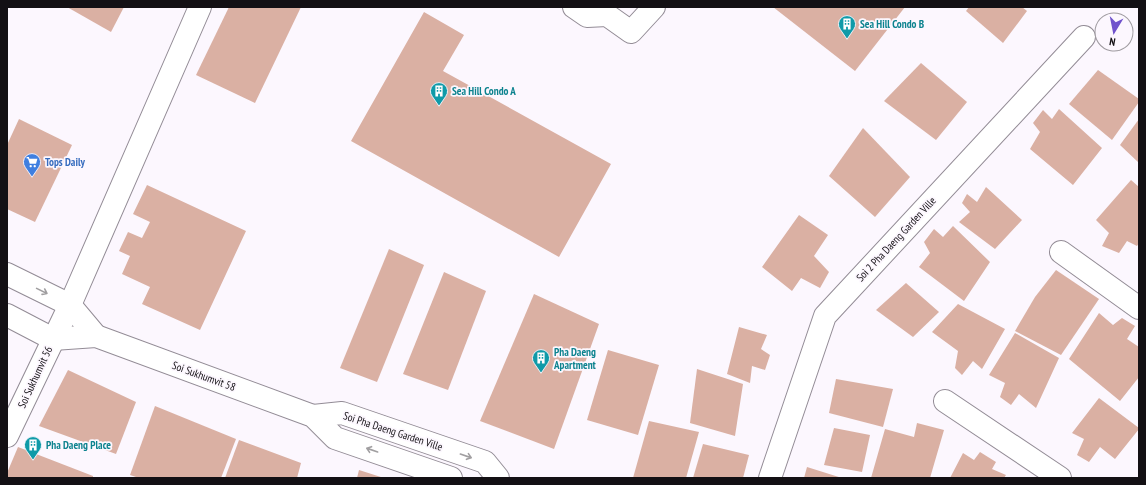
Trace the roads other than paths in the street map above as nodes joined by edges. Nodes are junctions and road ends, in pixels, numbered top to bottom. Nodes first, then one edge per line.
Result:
1 (200, 7) edge
2 (574, 7) edge
3 (654, 7) edge
4 (606, 11) edge
5 (1084, 37) dead end
6 (1061, 252) dead end
7 (7, 274) edge
8 (70, 305) junction
9 (1139, 308) edge
10 (7, 315) edge
11 (96, 336) junction
12 (53, 339) junction
13 (945, 402) dead end
14 (313, 416) junction
15 (7, 436) edge
16 (451, 478) edge
17 (498, 478) edge
18 (770, 478) edge
19 (1060, 478) edge

1 - 8 street, Soi Sukhumvit 56
2 - 4 street
3 - 4 street
5 - 18 street, Soi 2 Pha Daeng Garden Ville
6 - 9 street
7 -> 8 street, Soi Sukhumvit 58
8 - 11 street, Soi Sukhumvit 58
8 - 12 street, Soi Sukhumvit 56
10 - 12 street
11 - 12 street, Soi Sukhumvit 58
11 - 14 street, Soi Sukhumvit 58
12 - 15 street, Soi Sukhumvit 56
13 - 19 street
16 -> 14 street, Soi Pha Daeng Garden Ville
14 -> 17 street, Soi Pha Daeng Garden Ville

